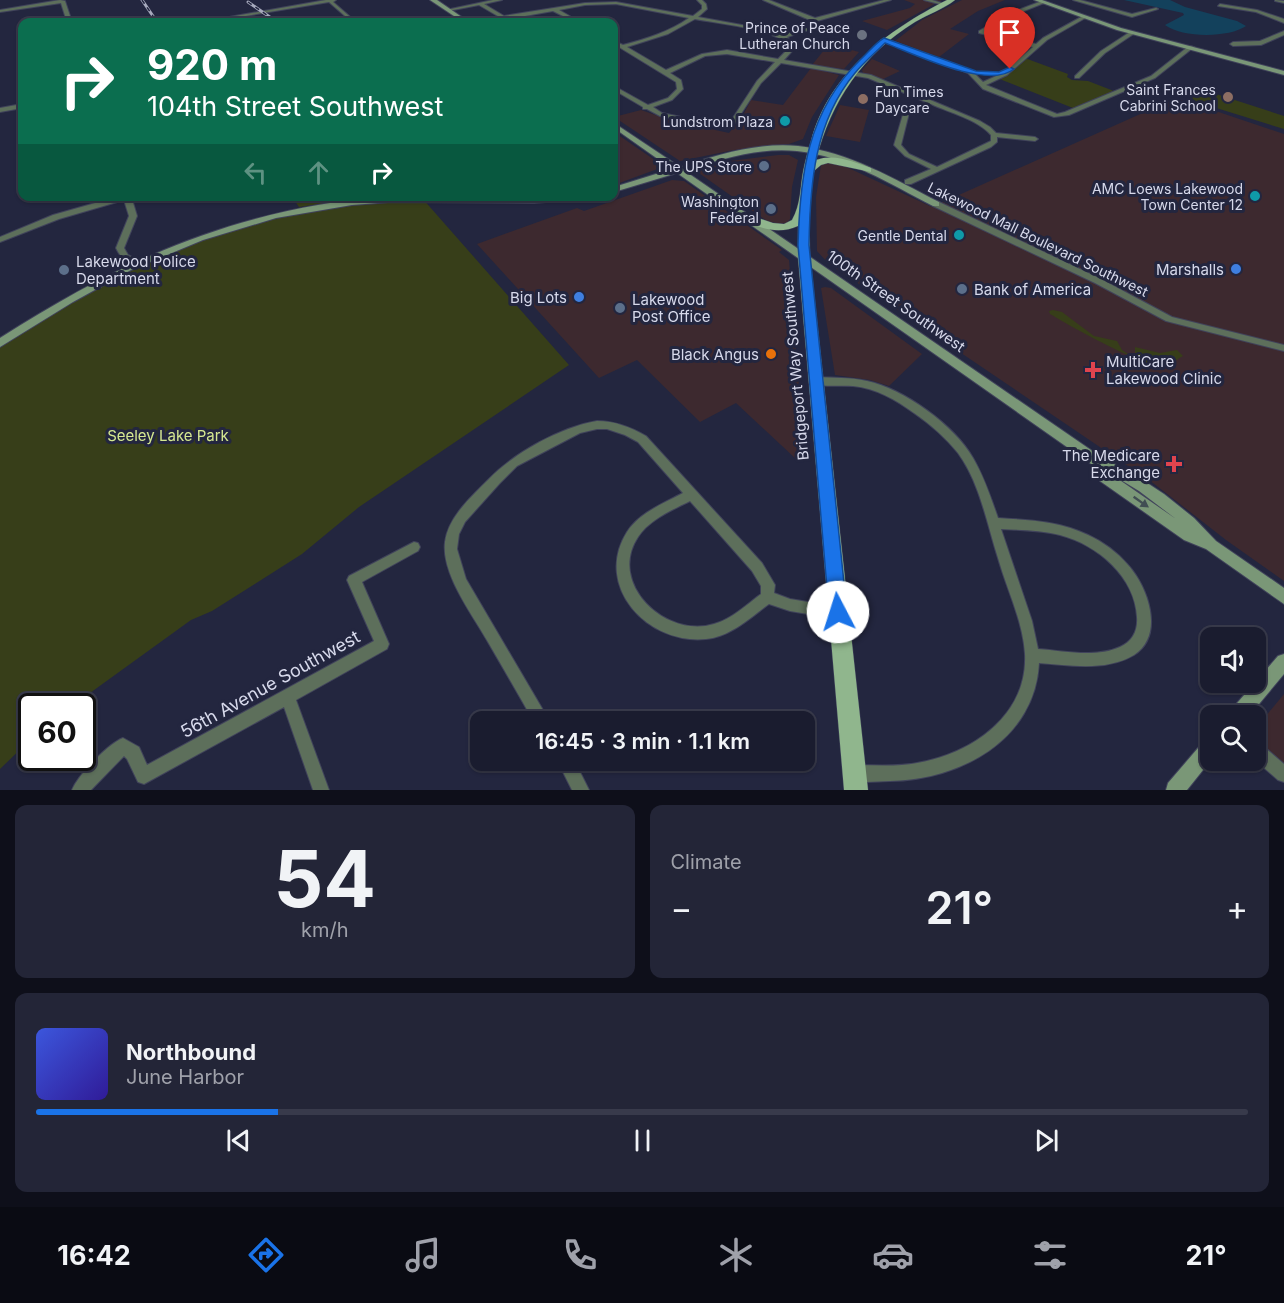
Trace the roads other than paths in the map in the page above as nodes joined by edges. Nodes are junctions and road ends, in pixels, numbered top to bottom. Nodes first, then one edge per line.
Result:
1 (334, 0) edge
2 (433, 0) edge
3 (500, 0) edge
4 (699, 0) edge
5 (765, 0) edge
6 (889, 0) edge
7 (926, 0) edge
8 (952, 0) edge
9 (1076, 0) edge
10 (1232, 0) edge
11 (1277, 0) edge
12 (62, 1) edge
13 (330, 1) edge
14 (1040, 1) edge
15 (310, 2) edge
16 (605, 2) edge
17 (783, 2) dead end
18 (1284, 2) edge
19 (480, 4) junction
20 (775, 4) junction
21 (943, 4) junction
22 (1220, 5) dead end
23 (1242, 8) junction
24 (1156, 9) dead end
25 (448, 10) junction
26 (555, 10) junction
27 (0, 11) edge
28 (693, 17) junction
29 (1085, 17) junction
30 (68, 18) edge
31 (225, 18) edge
32 (349, 18) edge
33 (459, 18) edge
34 (503, 18) joint
35 (570, 18) edge
36 (815, 20) junction
37 (1284, 21) edge
38 (1132, 33) junction
39 (1284, 33) edge
40 (783, 37) junction
41 (884, 40) junction
42 (618, 44) edge
43 (1233, 44) dead end
44 (1036, 46) junction
45 (622, 47) junction
46 (1191, 47) junction
47 (779, 60) junction
48 (1008, 71) junction
49 (667, 72) junction
50 (969, 72) junction
51 (1282, 72) edge
52 (851, 73) junction
53 (1077, 77) dead end
54 (981, 85) junction
55 (618, 91) edge
56 (932, 102) junction
57 (18, 107) edge
58 (645, 108) junction
59 (0, 110) edge
60 (618, 128) edge
61 (994, 135) junction
62 (1035, 139) dead end
63 (811, 151) junction
64 (678, 169) junction
65 (867, 170) junction
66 (936, 170) junction
67 (807, 175) junction
68 (908, 182) dead end
69 (618, 189) edge
70 (113, 201) edge
71 (128, 201) edge
72 (371, 201) edge
73 (936, 204) joint
74 (804, 209) junction
75 (749, 219) junction
76 (0, 240) edge
77 (804, 256) junction
78 (138, 264) junction
79 (0, 343) edge
80 (1284, 348) edge
81 (816, 381) junction
82 (692, 494) junction
83 (993, 523) junction
84 (414, 547) dead end
85 (767, 597) junction
86 (1284, 597) edge
87 (838, 612) junction
88 (1032, 656) junction
89 (1284, 662) edge
90 (288, 697) junction
91 (1247, 705) edge
92 (537, 711) edge
93 (1200, 759) edge
94 (1266, 759) edge
95 (571, 771) edge
96 (1284, 774) edge
97 (855, 782) edge
98 (80, 790) edge
99 (321, 790) edge
100 (581, 790) edge
101 (1175, 790) edge

1 - 13 street
2 - 25 main road
3 - 19 street
4 - 28 street
5 - 20 street
6 - 36 street
7 - 21 street
8 - 21 main road, Bridgeport Way Southwest
9 - 24 street
10 - 23 street
11 - 18 street
12 - 27 street
12 - 30 street
13 - 15 street
13 - 32 street
14 - 29 main road
14 - 44 street
15 - 31 street
16 - 26 street
16 - 28 street
17 - 20 street
19 - 25 street
19 - 34 street
20 - 36 street
21 - 41 main road, Bridgeport Way Southwest
22 - 23 street
23 - 37 street
25 - 33 main road
26 - 34 street
26 - 35 street
28 - 40 street
28 - 45 street
29 - 38 main road
29 - 44 street
36 - 40 street
38 - 46 main road
38 - 53 street
39 - 43 street
40 - 47 street
41 - 50 street
41 - 52 main road, Bridgeport Way Southwest
42 - 45 street
44 - 48 street
45 - 49 street
46 - 51 main road
46 - 54 street
47 - 49 street
47 - 52 street
47 - 58 street
48 - 50 street
48 - 54 street
49 - 58 street
50 - 54 street
52 - 56 street
52 - 63 main road, Bridgeport Way Southwest
55 - 58 street
56 - 61 street
56 - 66 street
57 - 59 street
60 - 64 main road, 100th Street Southwest
61 - 62 street
61 - 66 street
63 - 64 main road, Lakewood Mall Boulevard Southwest
63 - 65 main road, Lakewood Mall Boulevard Southwest
63 - 67 main road, Bridgeport Way Southwest
64 - 69 main road, Lakewood Mall Boulevard Southwest
64 - 75 main road, 100th Street Southwest
65 - 67 main road
65 - 73 main road, Lakewood Mall Boulevard Southwest
66 - 68 street
67 - 74 main road, Bridgeport Way Southwest
70 - 76 street
71 - 78 street
72 - 78 main road
73 - 80 street, Lakewood Mall Boulevard Southwest
74 - 75 main road
74 - 77 main road, Bridgeport Way Southwest
75 - 77 main road, 100th Street Southwest
77 - 81 main road, Bridgeport Way Southwest
77 - 86 main road, 100th Street Southwest
78 - 79 main road
81 - 83 street
81 - 87 main road, Bridgeport Way Southwest
82 - 85 street
82 - 85 street
82 - 92 street
83 - 88 street
83 - 88 street
84 - 90 street, 56th Avenue Southwest
85 - 87 street
87 - 97 main road, Bridgeport Way Southwest
88 - 97 street
89 - 91 main road
90 - 98 street, 56th Avenue Southwest
90 - 99 street
93 - 101 main road
94 - 96 street
95 - 100 street

